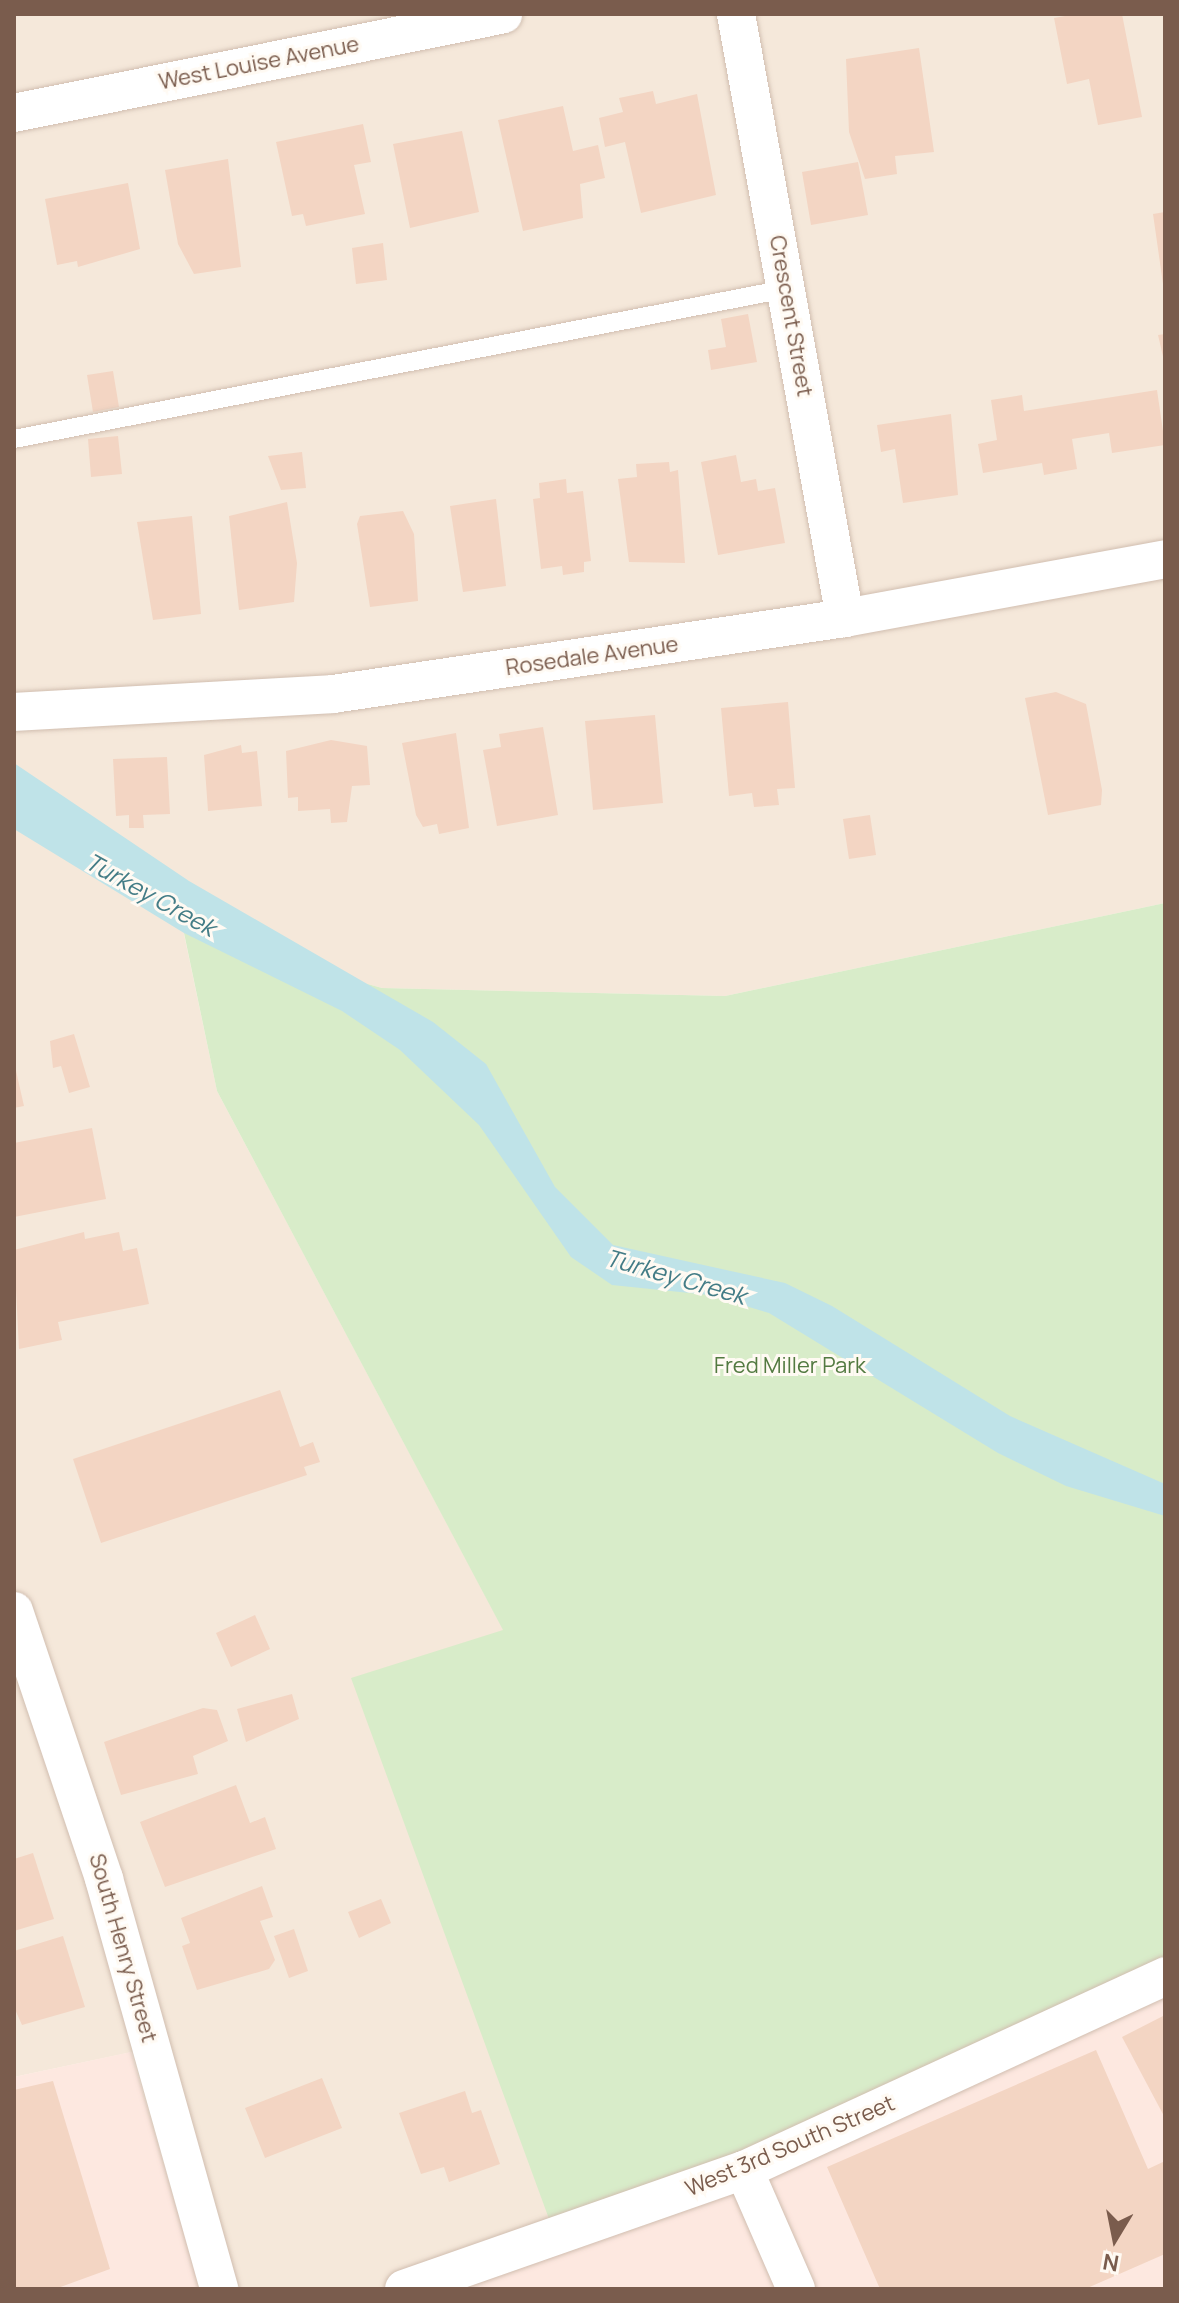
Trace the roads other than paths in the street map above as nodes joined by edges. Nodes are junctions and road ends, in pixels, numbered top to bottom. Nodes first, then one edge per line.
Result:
1 (503, 14) edge
2 (736, 14) edge
3 (14, 113) edge
4 (786, 289) junction
5 (14, 439) edge
6 (1165, 559) edge
7 (845, 618) junction
8 (14, 712) edge
9 (14, 1611) edge
10 (1165, 1976) edge
11 (744, 2170) junction
12 (219, 2289) edge
13 (404, 2289) edge
14 (796, 2289) edge

1 - 3 street, West Louise Avenue
2 - 4 street, Crescent Street
4 - 5 lane
4 - 7 street, Crescent Street
6 - 7 street, Rosedale Avenue
7 - 8 street, Rosedale Avenue
9 - 12 street, South Henry Street
10 - 11 street, West 3rd South Street
11 - 13 street, West 3rd South Street
11 - 14 street

